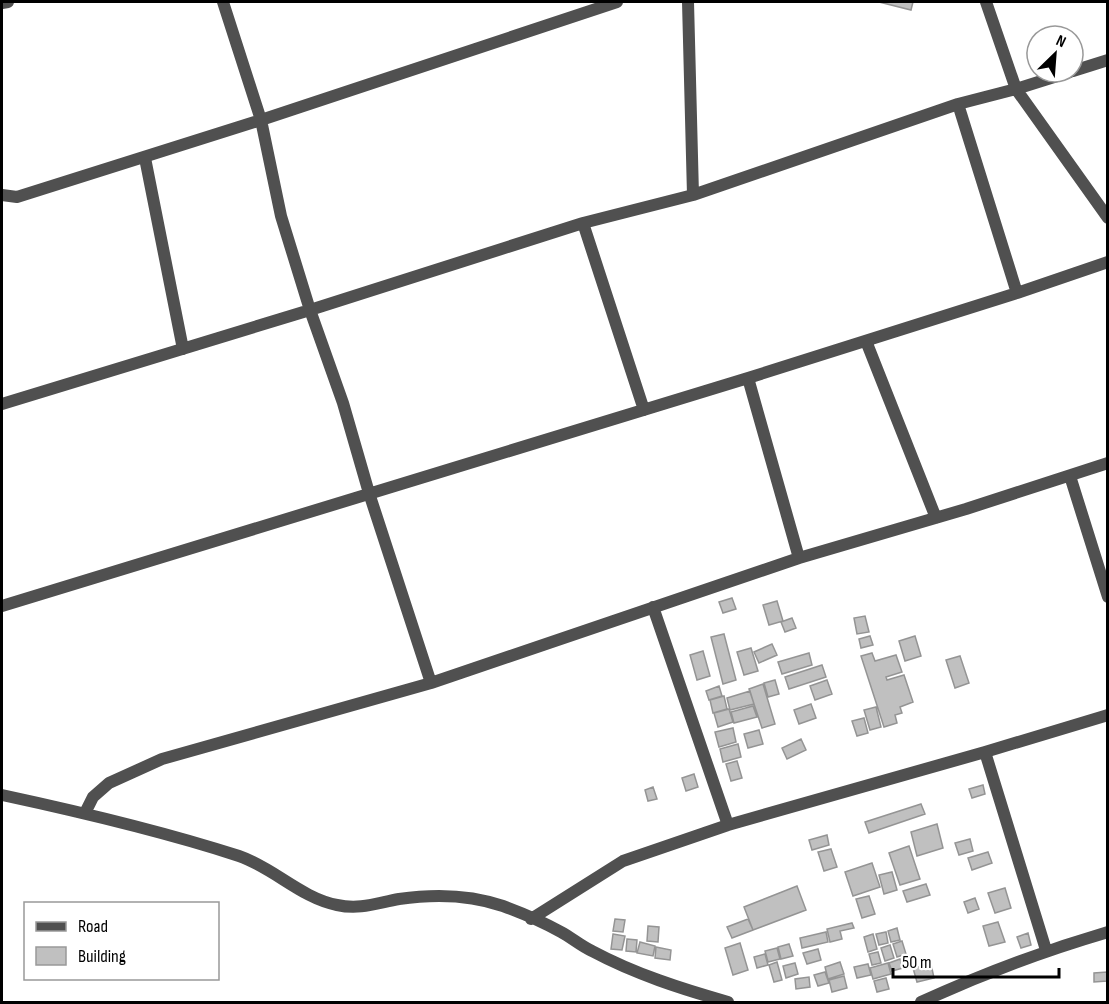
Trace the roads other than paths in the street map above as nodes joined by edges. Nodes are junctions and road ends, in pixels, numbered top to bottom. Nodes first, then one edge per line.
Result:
1 (8, 2) edge
2 (223, 2) edge
3 (617, 2) edge
4 (688, 2) edge
5 (986, 2) edge
6 (2, 3) edge
7 (1107, 60) edge
8 (1085, 68) edge
9 (1032, 84) edge
10 (1016, 89) junction
11 (958, 104) junction
12 (261, 120) junction
13 (145, 158) junction
14 (2, 195) edge
15 (693, 195) junction
16 (1107, 218) edge
17 (583, 223) junction
18 (1107, 262) edge
19 (1017, 293) junction
20 (310, 310) junction
21 (866, 341) junction
22 (183, 349) junction
23 (748, 378) junction
24 (2, 404) edge
25 (644, 410) junction
26 (1107, 464) edge
27 (1070, 476) junction
28 (369, 493) junction
29 (936, 518) junction
30 (799, 558) junction
31 (1107, 597) edge
32 (2, 606) edge
33 (653, 607) junction
34 (431, 683) junction
35 (1107, 715) edge
36 (985, 752) junction
37 (2, 795) edge
38 (86, 813) junction
39 (728, 825) junction
40 (531, 919) junction
41 (1107, 932) edge
42 (1046, 950) junction
43 (728, 1002) edge
44 (921, 1002) edge

1 - 6 street
2 - 12 street
3 - 12 street
4 - 15 street
5 - 10 street
7 - 8 street
9 - 10 street
10 - 11 street
10 - 16 street
11 - 15 street
11 - 19 street
12 - 13 street
12 - 20 street
13 - 14 street
13 - 22 street
15 - 17 street
17 - 20 street
17 - 25 street
18 - 19 street
19 - 21 street
20 - 22 street
20 - 28 street
21 - 23 street
21 - 29 street
22 - 24 street
23 - 25 street
23 - 30 street
25 - 28 street
26 - 27 street
27 - 29 street
27 - 31 street
28 - 32 street
28 - 34 street
29 - 30 street
30 - 33 street
33 - 34 street
33 - 39 street
34 - 38 street
35 - 36 street
36 - 39 street
36 - 42 street
37 - 38 street
38 - 40 street
39 - 40 street
40 - 43 street
41 - 42 street
42 - 44 street

